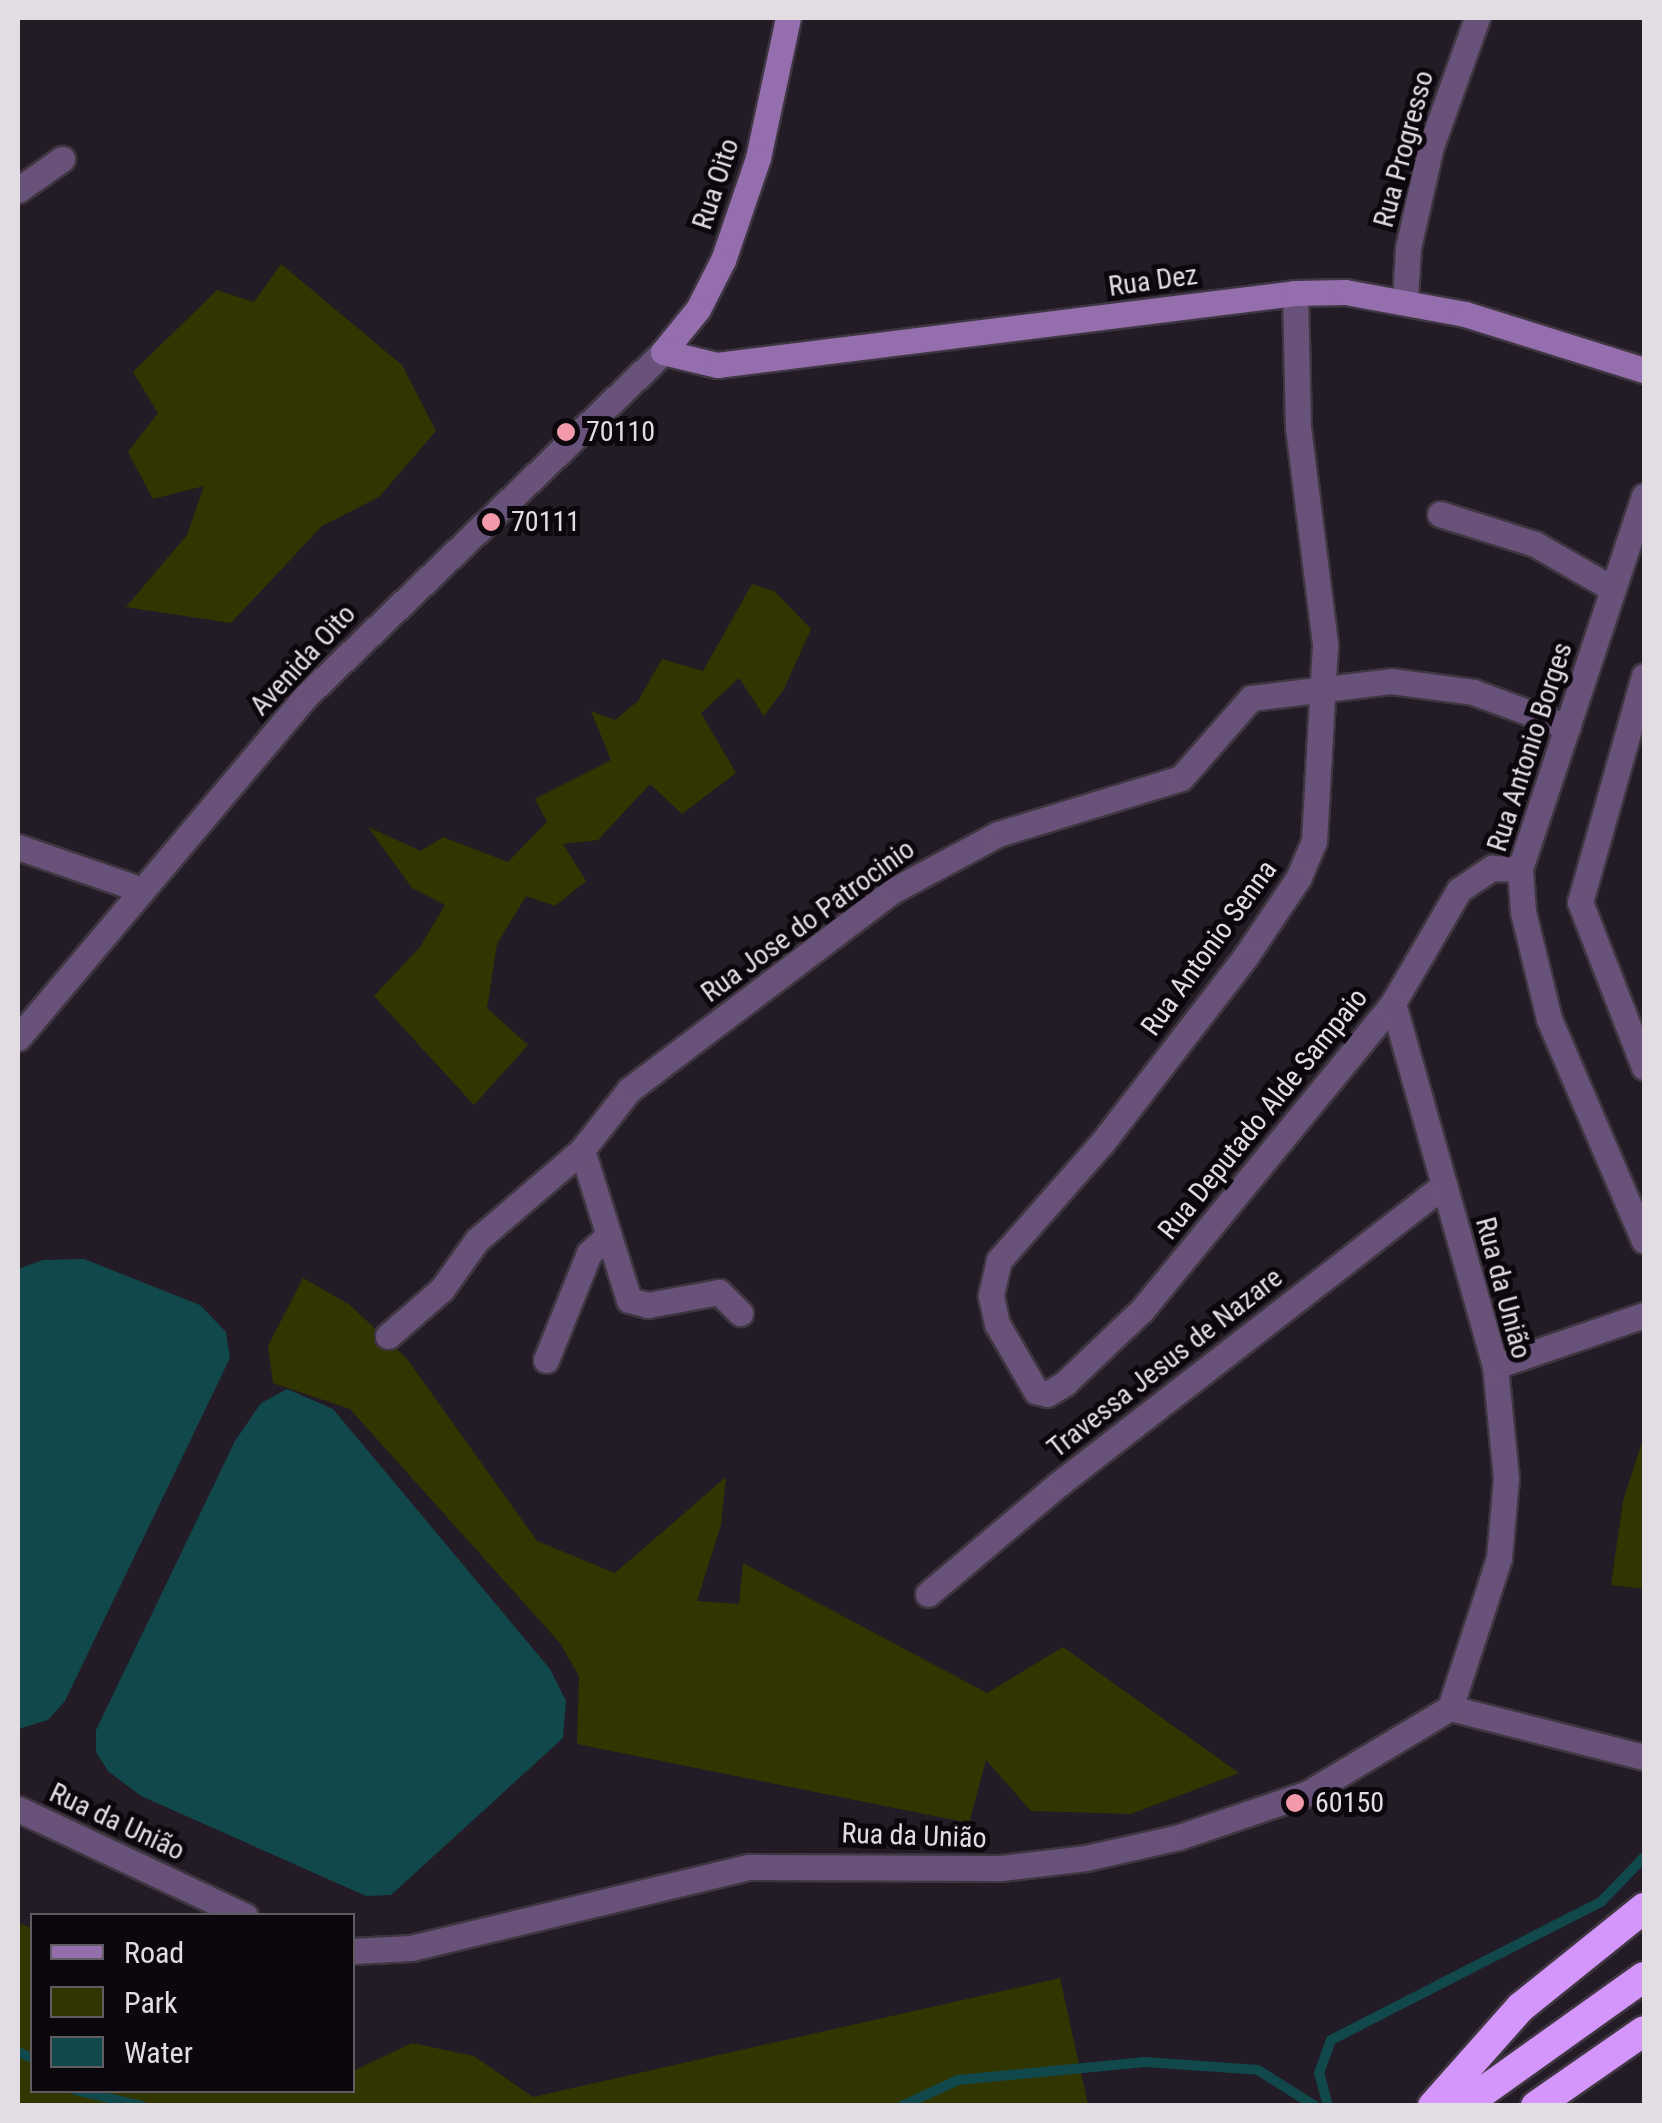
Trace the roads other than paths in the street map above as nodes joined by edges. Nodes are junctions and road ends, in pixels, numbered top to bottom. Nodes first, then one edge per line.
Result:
1 (788, 18) edge
2 (1477, 18) edge
3 (62, 160) dead end
4 (18, 190) edge
5 (1295, 293) junction
6 (1405, 299) junction
7 (663, 352) junction
8 (1644, 370) edge
9 (1644, 496) edge
10 (1440, 514) dead end
11 (1614, 588) junction
12 (1644, 676) edge
13 (1324, 688) junction
14 (1568, 727) junction
15 (18, 847) edge
16 (1520, 869) junction
17 (142, 890) junction
18 (1392, 1004) junction
19 (18, 1038) edge
20 (1644, 1067) edge
21 (582, 1150) junction
22 (1444, 1185) junction
23 (608, 1236) junction
24 (1644, 1241) edge
25 (740, 1313) dead end
26 (1644, 1315) edge
27 (388, 1336) dead end
28 (546, 1360) dead end
29 (1495, 1366) junction
30 (1036, 1391) joint
31 (928, 1594) dead end
32 (1450, 1708) junction
33 (1644, 1756) edge
34 (18, 1808) edge
35 (1644, 1908) edge
36 (240, 1913) edge
37 (355, 1951) edge
38 (1644, 1977) edge
39 (1644, 2031) edge
40 (1433, 2106) edge
41 (1463, 2106) edge
42 (1536, 2106) edge

1 - 7 street, Rua Oito
2 - 6 street, Rua Progresso
3 - 4 street
5 - 6 street, Rua Dez
5 - 7 street, Rua Dez
5 - 13 street, Rua Antonio Senna
6 - 8 street, Rua Dez
7 - 17 street, Avenida Oito
9 - 11 street, Rua Antonio Borges
10 - 11 street
11 - 14 street, Rua Antonio Borges
12 - 20 street
13 - 14 street, Rua Jose do Patrocinio
13 - 21 street, Rua Jose do Patrocinio
13 - 30 street, Rua Antonio Senna
14 - 16 street, Rua Antonio Borges
15 - 17 street
16 - 18 street, Rua Deputado Alde Sampaio
16 - 24 street, Rua Antonio Borges
17 - 19 street, Avenida Oito
18 - 22 street, Rua da União
18 - 30 street, Rua Deputado Alde Sampaio
21 - 23 street
21 - 27 street, Rua Jose do Patrocinio
22 - 29 street, Rua da União
22 - 31 street, Travessa Jesus de Nazare
23 - 25 street
23 - 28 street
26 - 29 street
29 - 32 street, Rua da União
32 - 33 street
32 - 37 street, Rua da União
34 - 36 street, Rua da União
35 - 40 highway
38 - 41 highway
39 - 42 highway

